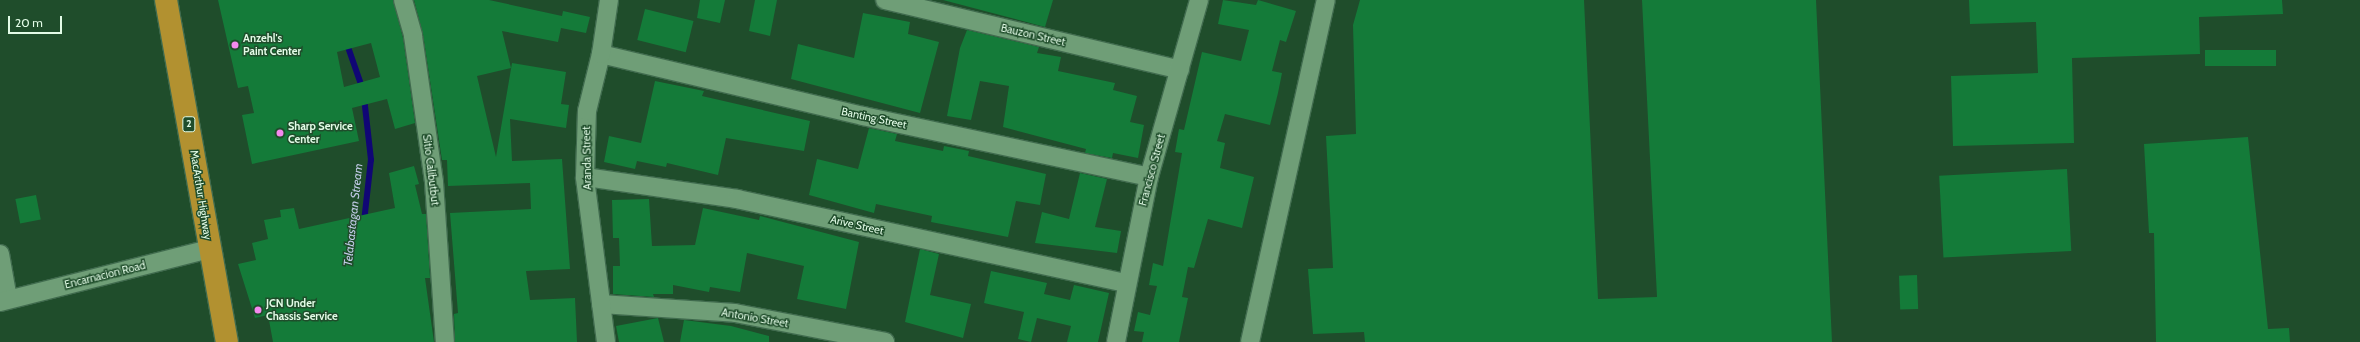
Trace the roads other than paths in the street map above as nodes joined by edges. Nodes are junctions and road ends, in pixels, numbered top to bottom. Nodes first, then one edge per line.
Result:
1 (166, 0) edge
2 (403, 0) edge
3 (609, 0) edge
4 (885, 0) edge
5 (1199, 0) edge
6 (1326, 0) edge
7 (602, 54) junction
8 (1180, 70) junction
9 (585, 177) junction
10 (1149, 177) junction
11 (210, 249) junction
12 (0, 254) edge
13 (1127, 283) junction
14 (4, 301) edge
15 (601, 304) junction
16 (228, 342) edge
17 (445, 342) edge
18 (606, 342) edge
19 (885, 342) edge
20 (1116, 342) edge
21 (1250, 342) edge

1 - 11 highway, MacArthur Highway / 2
2 - 17 street, Sitio Calibutbut
3 - 7 street, Aranda Street
4 - 8 street, Bauzon Street
5 - 8 street, Francisco Street
6 - 21 street
7 - 9 street, Aranda Street
7 - 10 street, Banting Street
8 - 10 street, Francisco Street
9 - 13 street, Arive Street
9 - 15 street, Aranda Street
10 - 13 street, Francisco Street
11 - 14 street, Encarnacion Road
11 - 16 highway, MacArthur Highway / 2
12 - 14 street
13 - 20 street, Francisco Street
15 - 18 street, Aranda Street
15 - 19 street, Antonio Street

